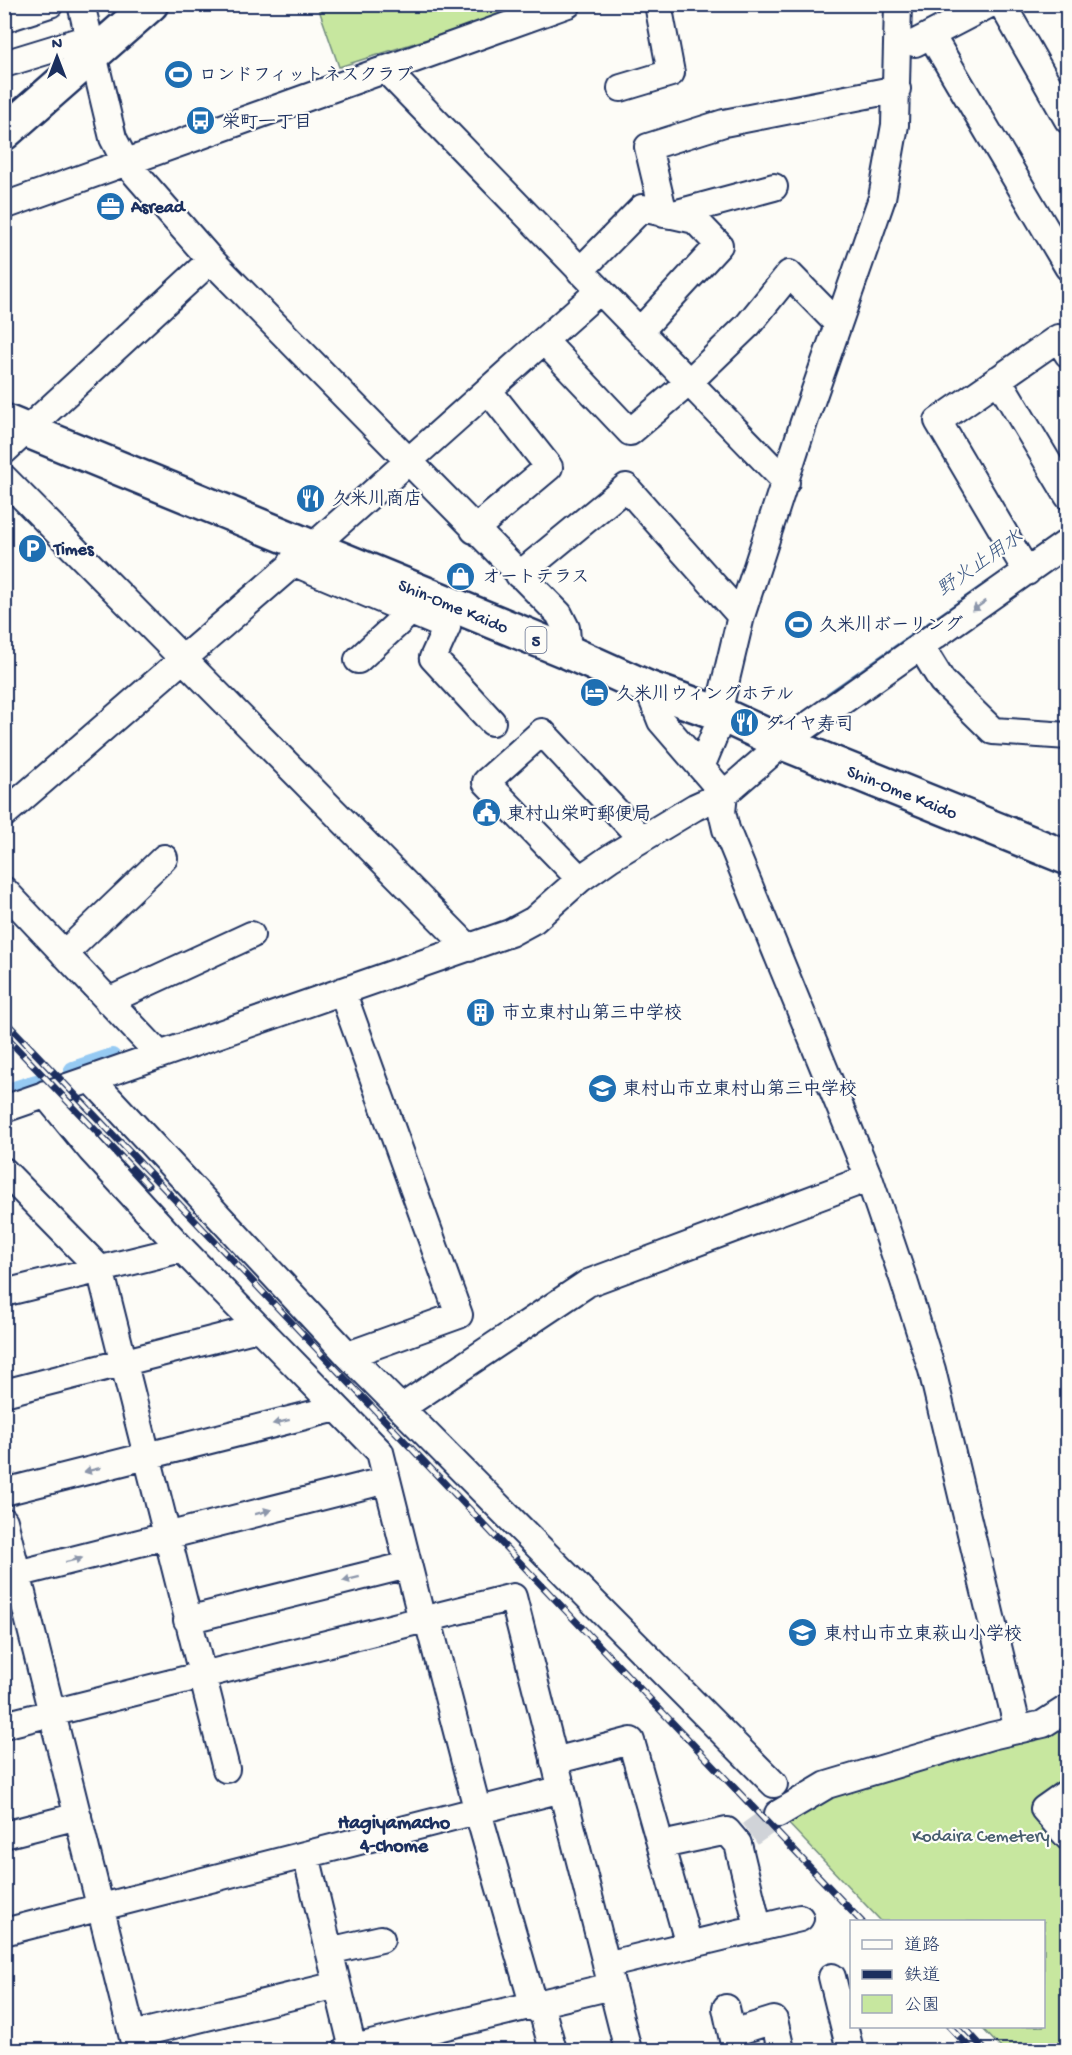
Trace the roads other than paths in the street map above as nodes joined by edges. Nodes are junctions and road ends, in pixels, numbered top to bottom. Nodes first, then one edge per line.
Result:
1 (50, 4) edge
2 (81, 4) edge
3 (151, 4) edge
4 (568, 4) edge
5 (658, 4) edge
6 (898, 4) edge
7 (990, 4) edge
8 (1002, 4) edge
9 (4, 19) edge
10 (931, 35) junction
11 (91, 47) junction
12 (897, 53) junction
13 (4, 64) edge
14 (385, 69) junction
15 (621, 88) dead end
16 (897, 89) junction
17 (1068, 120) edge
18 (4, 133) edge
19 (126, 163) junction
20 (774, 187) dead end
21 (4, 206) edge
22 (667, 214) junction
23 (211, 260) junction
24 (1068, 267) edge
25 (580, 271) junction
26 (599, 291) junction
27 (837, 323) junction
28 (640, 331) junction
29 (544, 341) junction
30 (1068, 354) edge
31 (998, 379) junction
32 (689, 382) junction
33 (488, 390) junction
34 (12, 434) edge
35 (408, 461) junction
36 (4, 478) edge
37 (786, 482) junction
38 (1068, 496) edge
39 (474, 530) junction
40 (1068, 542) edge
41 (301, 555) junction
42 (1022, 565) junction
43 (519, 575) junction
44 (410, 612) junction
45 (741, 616) junction
46 (921, 647) junction
47 (567, 652) junction
48 (184, 658) junction
49 (358, 660) dead end
50 (648, 688) junction
51 (720, 713) junction
52 (492, 722) dead end
53 (1068, 736) edge
54 (783, 743) junction
55 (702, 768) junction
56 (724, 794) junction
57 (4, 814) edge
58 (641, 838) junction
59 (164, 858) dead end
60 (1068, 858) edge
61 (580, 879) junction
62 (4, 890) edge
63 (251, 936) dead end
64 (469, 948) junction
65 (64, 954) junction
66 (342, 991) junction
67 (108, 1001) junction
68 (159, 1054) junction
69 (92, 1079) junction
70 (45, 1094) junction
71 (4, 1109) edge
72 (4, 1171) edge
73 (869, 1178) junction
74 (182, 1249) junction
75 (100, 1269) junction
76 (4, 1293) edge
77 (258, 1328) junction
78 (348, 1355) junction
79 (124, 1361) junction
80 (4, 1393) edge
81 (337, 1408) junction
82 (401, 1408) junction
83 (147, 1456) junction
84 (387, 1480) junction
85 (4, 1492) edge
86 (5, 1523) edge
87 (166, 1538) junction
88 (408, 1564) junction
89 (17, 1574) junction
90 (187, 1620) junction
91 (422, 1620) junction
92 (201, 1676) junction
93 (1068, 1708) edge
94 (52, 1714) junction
95 (4, 1725) edge
96 (1018, 1730) junction
97 (554, 1761) junction
98 (226, 1769) dead end
99 (774, 1784) dead end
100 (561, 1789) junction
101 (1068, 1792) edge
102 (478, 1812) junction
103 (778, 1814) tunnel mouth
104 (78, 1816) junction
105 (4, 1835) edge
106 (1068, 1837) edge
107 (662, 1845) junction
108 (306, 1856) junction
109 (102, 1907) junction
110 (800, 1918) dead end
111 (758, 1927) junction
112 (4, 1932) edge
113 (381, 1939) dead end
114 (688, 1945) junction
115 (329, 1951) junction
116 (609, 1976) junction
117 (832, 1977) dead end
118 (338, 1985) junction
119 (534, 2007) junction
120 (726, 2008) dead end
121 (734, 2042) edge
122 (134, 2043) edge
123 (397, 2045) edge
124 (349, 2050) edge
125 (553, 2050) edge
126 (628, 2050) edge
127 (781, 2050) edge
128 (850, 2050) edge

1 - 9 street
2 - 11 street
3 - 11 main road
4 - 14 street
5 - 15 street
6 - 12 street
7 - 10 street
8 - 17 street
10 - 12 street
10 - 24 street
11 - 13 street
11 - 18 main road
11 - 19 street
12 - 16 street
14 - 19 street
14 - 25 street
16 - 22 street
16 - 27 street
19 - 21 street
19 - 23 street
20 - 22 street
22 - 25 street
22 - 28 street
23 - 34 street
23 - 35 street
25 - 26 street
26 - 28 street
26 - 29 street
27 - 32 street
27 - 37 street
28 - 32 street
29 - 32 street
29 - 33 street
30 - 31 street
31 - 38 street
31 - 42 street
32 - 37 street
33 - 35 street
33 - 39 street
34 - 41 main road, Shin-Ome Kaido / 5
35 - 39 street
35 - 41 street
36 - 48 street
37 - 45 street
39 - 43 street
40 - 42 street
41 - 44 street
41 - 47 main road, Shin-Ome Kaido / 5
41 - 48 street
42 -> 46 street
43 - 45 street
43 - 47 street
44 - 49 street
44 - 52 street
45 - 51 street
46 - 53 street
46 - 54 street
47 - 50 main road, Shin-Ome Kaido / 5
48 - 57 street
48 - 64 street
50 - 51 main road, Shin-Ome Kaido / 5
50 - 55 street
51 - 54 main road, Shin-Ome Kaido / 5
51 - 55 street
54 - 56 street
54 - 60 main road, Shin-Ome Kaido / 5
55 - 56 street
56 - 58 street
56 - 73 street
58 - 61 street
58 - 61 street
59 - 65 street
61 - 64 street
62 - 65 street
63 - 67 street
64 - 66 street
65 - 67 street
66 - 68 street
66 - 78 street
67 - 68 street
68 - 69 street
69 - 70 street
69 - 78 street
70 - 71 street
70 - 74 street
72 - 75 street
73 - 82 street
73 - 96 street
74 - 75 street
74 - 77 street
75 - 76 street
75 - 79 street
77 - 79 street
77 - 81 street
78 - 82 street
79 - 80 street
79 - 83 street
81 -> 83 street
81 - 84 street
82 - 99 street
83 -> 85 street
83 - 87 street
87 -> 84 street
84 - 88 street
86 - 89 street
89 -> 87 street
87 - 90 street
88 -> 90 street
88 - 91 street
89 - 94 street
90 - 92 street
91 - 92 street
91 - 97 street
91 - 102 street
92 - 94 street
92 - 98 street
93 - 96 street
94 - 95 street
94 - 104 street
96 - 103 street
97 - 100 street
97 - 107 street
100 - 102 street
100 - 116 street
101 - 106 street
102 - 108 street
102 - 119 street
104 - 105 street
104 - 109 street
107 - 111 street
107 - 114 street
108 - 109 street
108 - 115 street
109 - 112 street
109 - 122 street
110 - 111 street
111 - 114 street
113 - 115 street
114 - 116 street
115 - 118 street
116 - 119 street
116 - 126 street
117 - 128 street
118 - 122 street
118 - 124 street
119 - 123 street
119 - 125 street
120 - 121 street
121 - 127 street
123 - 124 street

